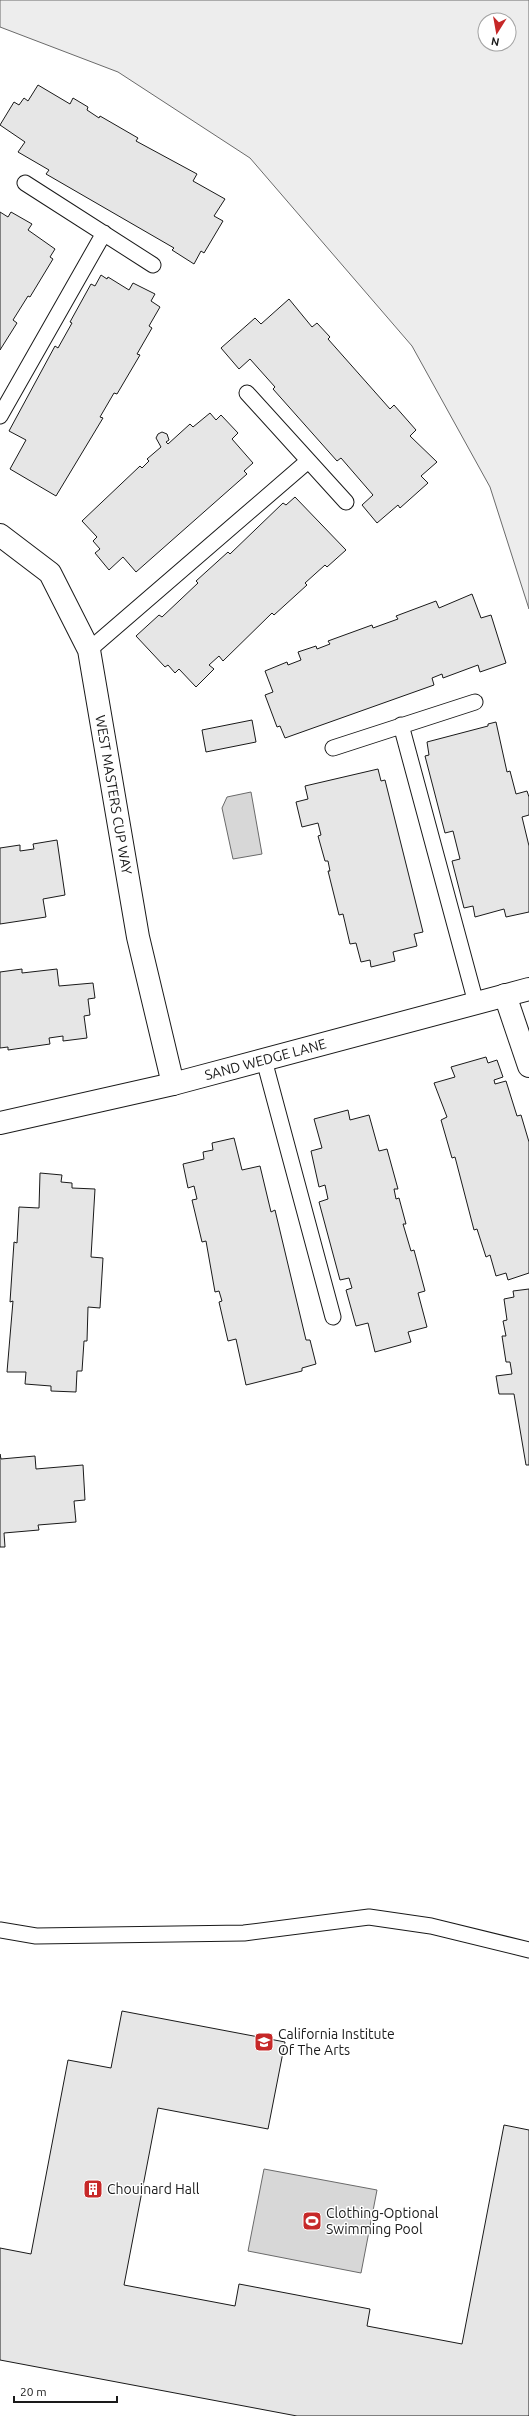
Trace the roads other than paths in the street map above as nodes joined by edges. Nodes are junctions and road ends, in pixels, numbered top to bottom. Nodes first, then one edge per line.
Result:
1 (25, 184) dead end
2 (104, 233) junction
3 (153, 264) dead end
4 (247, 393) dead end
5 (0, 416) edge
6 (308, 460) junction
7 (346, 502) dead end
8 (0, 535) edge
9 (89, 650) junction
10 (475, 702) dead end
11 (401, 725) junction
12 (333, 748) dead end
13 (529, 989) edge
14 (505, 995) junction
15 (476, 1003) junction
16 (264, 1060) junction
17 (529, 1066) edge
18 (173, 1084) junction
19 (0, 1123) edge
20 (0, 1132) edge
21 (333, 1317) dead end
22 (0, 1930) edge
23 (529, 1950) edge

1 - 2 lane
2 - 3 lane
2 - 5 lane
4 - 6 lane
6 - 7 lane
6 - 9 lane
8 - 9 street, WEST MASTERS CUP WAY
9 - 18 street, WEST MASTERS CUP WAY
10 - 11 lane
11 - 12 lane
11 - 15 lane
13 - 14 street, SAND WEDGE LANE
14 - 15 street, SAND WEDGE LANE
14 - 17 street
15 - 16 street, SAND WEDGE LANE
16 - 18 street, SAND WEDGE LANE
16 - 21 lane
18 - 19 street, SAND WEDGE LANE
19 - 20 street
22 - 23 lane

